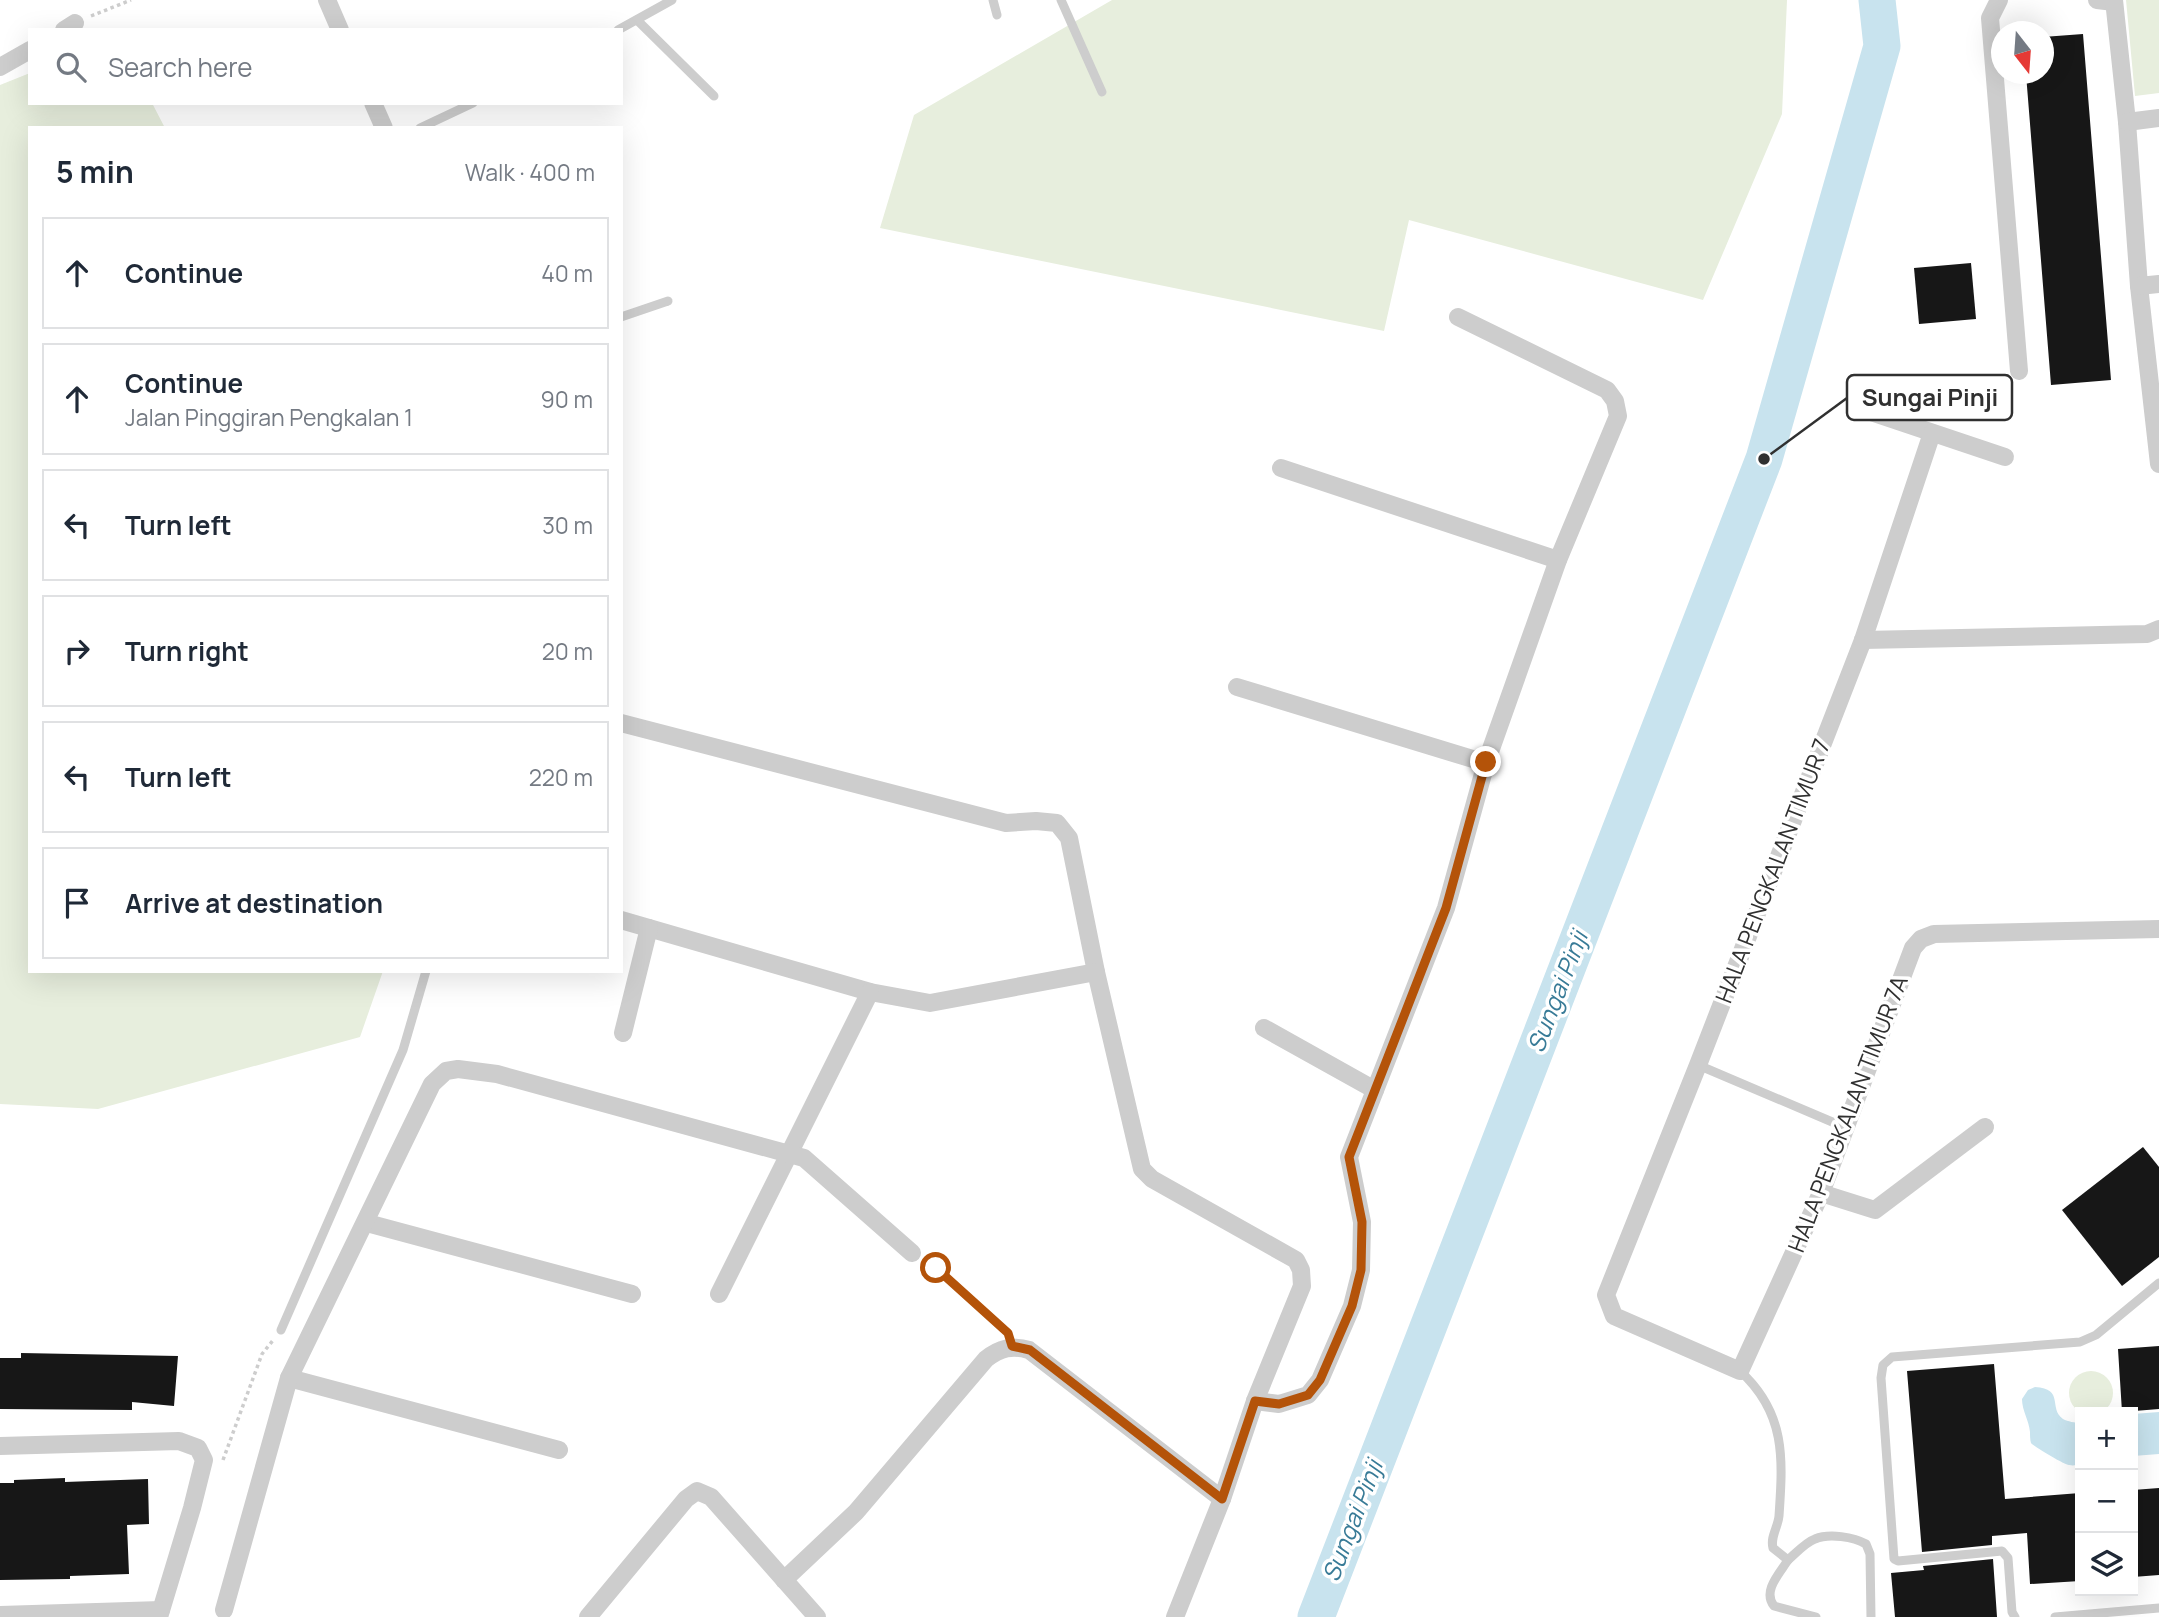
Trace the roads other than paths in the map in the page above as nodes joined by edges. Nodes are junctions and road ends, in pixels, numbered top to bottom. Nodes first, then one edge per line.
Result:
1 (327, 0) edge
2 (672, 0) edge
3 (993, 0) edge
4 (1061, 0) edge
5 (1999, 0) edge
6 (2108, 1) edge
7 (997, 15) dead end
8 (637, 20) junction
9 (340, 28) edge
10 (622, 28) edge
11 (28, 51) edge
12 (0, 67) edge
13 (1102, 92) dead end
14 (714, 96) dead end
15 (374, 105) edge
16 (469, 105) edge
17 (2159, 118) edge
18 (2127, 122) junction
19 (383, 126) edge
20 (424, 126) edge
21 (2159, 284) edge
22 (2138, 286) junction
23 (668, 301) dead end
24 (623, 316) edge
25 (1458, 317) dead end
26 (2020, 371) dead end
27 (1862, 410) dead end
28 (1932, 433) junction
29 (2159, 454) edge
30 (2005, 457) dead end
31 (1281, 468) dead end
32 (1558, 560) junction
33 (2159, 629) edge
34 (1863, 640) junction
35 (1237, 687) dead end
36 (623, 724) edge
37 (1486, 762) junction
38 (623, 921) edge
39 (649, 928) junction
40 (2159, 929) edge
41 (1097, 972) junction
42 (425, 973) edge
43 (870, 992) junction
44 (1264, 1028) dead end
45 (623, 1033) dead end
46 (1698, 1065) junction
47 (1375, 1090) junction
48 (1844, 1127) junction
49 (1985, 1127) dead end
50 (789, 1153) junction
51 (1821, 1193) junction
52 (367, 1223) junction
53 (912, 1253) dead end
54 (2159, 1283) edge
55 (632, 1294) dead end
56 (719, 1294) dead end
57 (281, 1330) road end
58 (1740, 1371) junction
59 (289, 1378) junction
60 (1255, 1401) junction
61 (0, 1446) edge
62 (559, 1450) dead end
63 (1222, 1499) junction
64 (1788, 1560) junction
65 (784, 1580) junction
66 (2159, 1608) edge
67 (224, 1610) dead end
68 (160, 1614) edge
69 (0, 1615) edge
70 (588, 1617) edge
71 (817, 1617) edge
72 (1175, 1617) edge
73 (1816, 1617) edge
74 (1871, 1617) edge
75 (2015, 1617) edge
76 (2055, 1617) edge

1 - 9 street
2 - 8 lane
3 - 7 lane
4 - 13 lane
5 - 26 street
6 - 18 street
8 - 10 lane
8 - 14 lane
11 - 12 street
15 - 19 street
16 - 20 lane
17 - 18 street
18 - 22 street
21 - 22 street
22 - 29 street
23 - 24 lane
25 - 32 street
27 - 28 street
28 - 30 street
28 - 34 street, HALA PENGKALAN TIMUR 7
31 - 32 street
32 - 37 street
33 - 34 street
34 - 46 street, HALA PENGKALAN TIMUR 7
35 - 37 street
36 - 41 street
37 - 47 street
38 - 39 street
39 - 43 street
39 - 45 street
40 - 48 street, HALA PENGKALAN TIMUR 7A
41 - 43 street
41 - 60 street
42 - 57 lane
43 - 50 street
44 - 47 street
46 - 48 lane
46 - 58 street, HALA PENGKALAN TIMUR 7
47 - 60 street
48 - 51 street, HALA PENGKALAN TIMUR 7A
49 - 51 street
50 - 52 street
50 - 53 street
50 - 56 street
51 - 58 street, HALA PENGKALAN TIMUR 7A
52 - 55 street
52 - 59 street
54 - 75 lane
58 - 64 lane
59 - 62 street
59 - 67 street
60 - 63 street
61 - 68 street
63 - 65 street
63 - 72 street
64 - 73 lane
64 - 74 lane
65 - 70 street
65 - 71 street
66 - 76 lane
68 - 69 street

